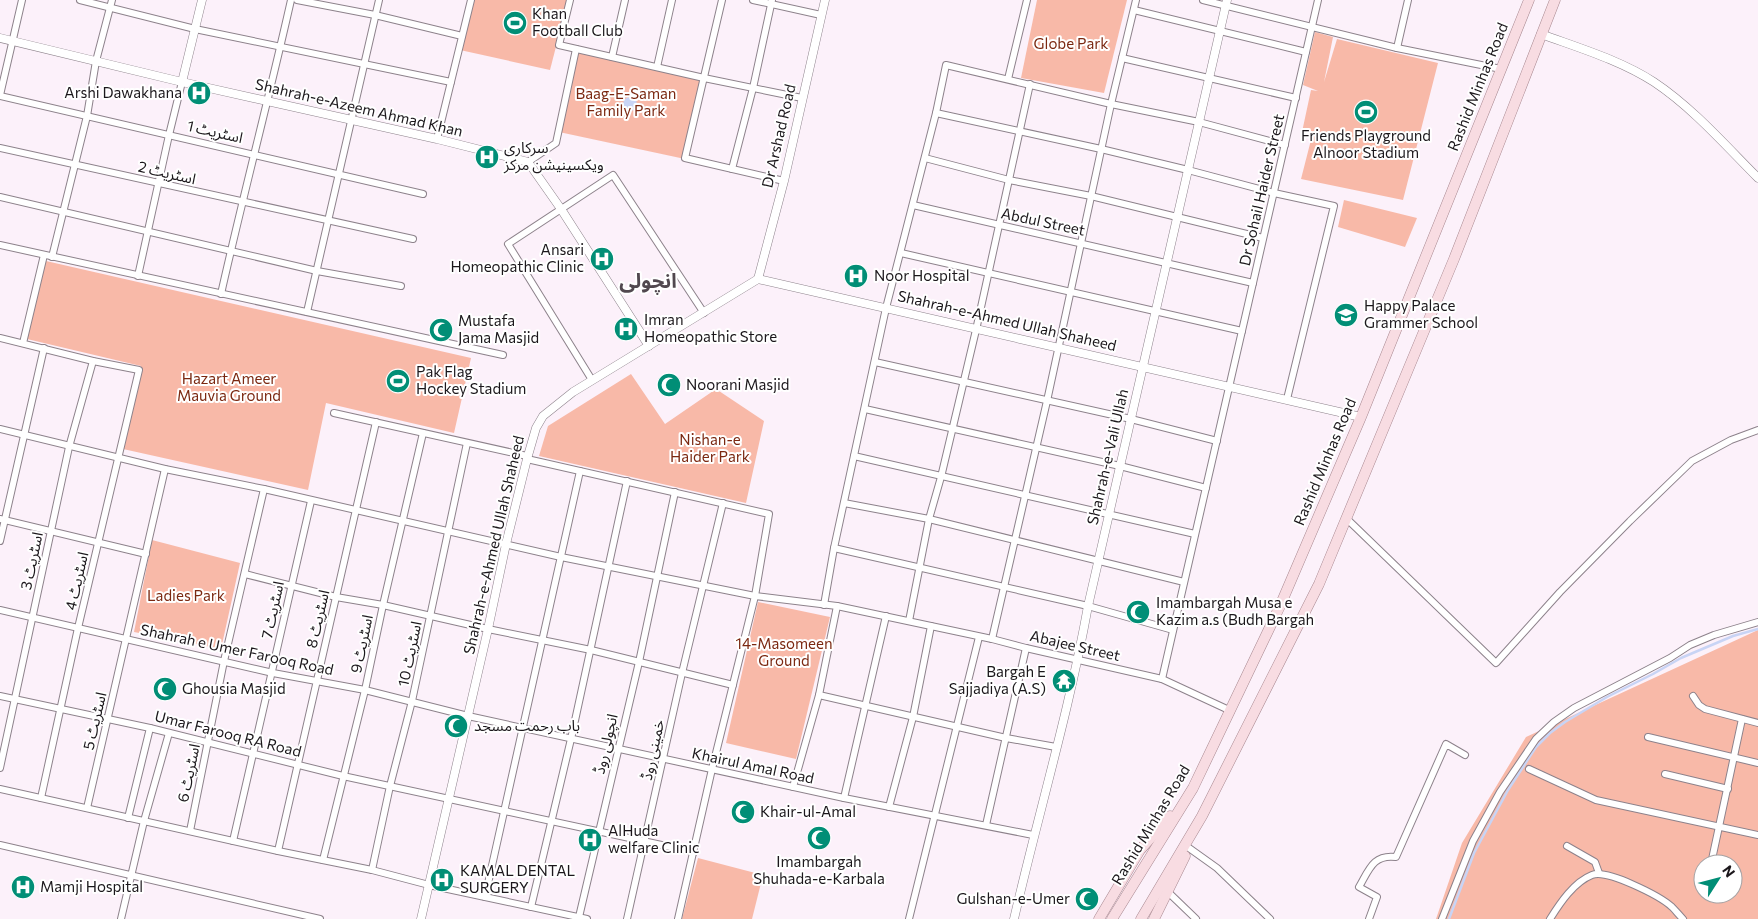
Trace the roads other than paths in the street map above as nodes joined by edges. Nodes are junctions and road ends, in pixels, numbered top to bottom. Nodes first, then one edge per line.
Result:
1 (22, 0) edge
2 (80, 0) edge
3 (112, 0) edge
4 (202, 0) edge
5 (291, 0) edge
6 (297, 0) edge
7 (379, 0) edge
8 (471, 0) edge
9 (570, 0) edge
10 (625, 0) edge
11 (672, 0) edge
12 (722, 0) edge
13 (753, 0) edge
14 (825, 0) edge
15 (1027, 0) edge
16 (1136, 0) edge
17 (1203, 0) edge
18 (1318, 0) edge
19 (1408, 0) edge
20 (1529, 0) edge
21 (1555, 0) edge
22 (772, 2) edge
23 (1227, 3) edge
24 (110, 8) junction
25 (1134, 10) junction
26 (375, 15) junction
27 (821, 16) junction
28 (1312, 27) junction
29 (195, 29) junction
30 (1220, 31) junction
31 (1541, 34) junction
32 (462, 36) junction
33 (0, 38) edge
34 (12, 41) junction
35 (280, 46) junction
36 (1397, 48) junction
37 (576, 49) junction
38 (1306, 52) junction
39 (612, 57) junction
40 (1122, 58) junction
41 (96, 61) junction
42 (364, 64) junction
43 (657, 67) junction
44 (1501, 69) junction
45 (704, 78) junction
46 (1209, 78) junction
47 (1008, 79) junction
48 (182, 82) junction
49 (451, 82) junction
50 (1030, 84) junction
51 (753, 88) junction
52 (0, 96) edge
53 (802, 98) junction
54 (1296, 98) junction
55 (268, 102) junction
56 (1111, 104) junction
57 (936, 113) junction
58 (87, 116) junction
59 (352, 120) junction
60 (1199, 122) junction
61 (1020, 132) junction
62 (169, 135) junction
63 (437, 139) junction
64 (1285, 145) junction
65 (0, 148) edge
66 (1101, 149) junction
67 (254, 155) junction
68 (925, 158) junction
69 (528, 162) junction
70 (75, 165) junction
71 (732, 169) junction
72 (1188, 170) junction
73 (340, 175) junction
74 (1758, 178) edge
75 (1009, 180) junction
76 (784, 181) junction
77 (158, 184) junction
78 (1274, 193) junction
79 (424, 194) dead end
80 (1091, 196) junction
81 (0, 197) edge
82 (242, 202) junction
83 (913, 205) junction
84 (561, 208) junction
85 (63, 212) junction
86 (1177, 218) junction
87 (328, 221) junction
88 (999, 225) junction
89 (148, 232) junction
90 (1263, 238) junction
91 (412, 239) dead end
92 (1081, 243) junction
93 (0, 245) edge
94 (231, 251) junction
95 (901, 253) junction
96 (44, 255) junction
97 (52, 257) junction
98 (1167, 263) junction
99 (317, 270) junction
100 (988, 273) junction
101 (138, 276) junction
102 (758, 279) junction
103 (1253, 283) junction
104 (401, 286) dead end
105 (1071, 292) junction
106 (221, 294) junction
107 (886, 308) junction
108 (1155, 311) junction
109 (307, 312) junction
110 (704, 313) junction
111 (976, 330) junction
112 (1242, 331) junction
113 (0, 338) edge
114 (23, 343) junction
115 (649, 346) junction
116 (1059, 347) junction
117 (44, 348) junction
118 (504, 355) dead end
119 (93, 361) junction
120 (875, 362) junction
121 (1142, 366) junction
122 (592, 380) junction
123 (963, 383) junction
124 (1229, 386) junction
125 (1287, 399) junction
126 (1047, 401) junction
127 (865, 409) junction
128 (334, 413) dead end
129 (1361, 417) junction
130 (1131, 419) junction
131 (376, 422) junction
132 (952, 428) junction
133 (0, 429) edge
134 (1758, 430) edge
135 (423, 433) junction
136 (24, 435) junction
137 (1217, 441) junction
138 (467, 443) junction
139 (69, 447) junction
140 (1036, 447) junction
141 (854, 456) junction
142 (527, 457) junction
143 (117, 458) junction
144 (1120, 466) junction
145 (165, 469) junction
146 (580, 471) junction
147 (941, 477) junction
148 (627, 482) junction
149 (1206, 488) junction
150 (264, 489) junction
151 (675, 492) junction
152 (1025, 494) junction
153 (311, 500) junction
154 (723, 503) junction
155 (844, 503) junction
156 (356, 511) junction
157 (1109, 514) junction
158 (1346, 518) junction
159 (929, 519) junction
160 (2, 520) edge
161 (403, 521) junction
162 (449, 530) junction
163 (51, 531) junction
164 (1195, 534) junction
165 (1014, 540) junction
166 (0, 541) edge
167 (98, 543) junction
168 (506, 544) junction
169 (834, 548) junction
170 (146, 554) junction
171 (561, 557) junction
172 (1098, 561) junction
173 (609, 566) junction
174 (918, 568) junction
175 (245, 574) junction
176 (658, 577) junction
177 (1184, 582) junction
178 (291, 585) junction
179 (704, 587) junction
180 (1003, 587) junction
181 (755, 596) junction
182 (336, 597) junction
183 (383, 605) junction
184 (824, 605) junction
185 (837, 606) junction
186 (1088, 606) junction
187 (0, 610) edge
188 (431, 616) junction
189 (886, 616) junction
190 (33, 617) junction
191 (909, 620) junction
192 (1758, 622) edge
193 (932, 626) junction
194 (78, 628) junction
195 (488, 630) junction
196 (1174, 630) junction
197 (979, 637) junction
198 (125, 638) junction
199 (992, 639) junction
200 (543, 641) junction
201 (1026, 648) junction
202 (591, 650) junction
203 (1078, 660) junction
204 (224, 661) junction
205 (639, 662) junction
206 (273, 673) junction
207 (682, 673) junction
208 (1162, 679) junction
209 (316, 680) junction
210 (733, 685) junction
211 (365, 690) junction
212 (819, 694) junction
213 (0, 696) edge
214 (1693, 696) dead end
215 (16, 700) junction
216 (412, 702) junction
217 (866, 706) junction
218 (60, 709) junction
219 (1231, 711) junction
220 (468, 716) junction
221 (913, 716) junction
222 (108, 719) junction
223 (1742, 719) junction
224 (1758, 723) edge
225 (958, 727) junction
226 (150, 728) junction
227 (523, 728) junction
228 (169, 733) junction
229 (1648, 737) dead end
230 (1006, 738) junction
231 (571, 739) junction
232 (208, 743) junction
233 (1056, 747) junction
234 (618, 749) junction
235 (254, 754) junction
236 (1465, 755) dead end
237 (1734, 757) junction
238 (664, 759) junction
239 (1758, 763) edge
240 (297, 764) junction
241 (0, 768) edge
242 (712, 769) junction
243 (1530, 769) dead end
244 (1665, 774) dead end
245 (343, 776) junction
246 (390, 786) junction
247 (793, 787) junction
248 (1193, 788) junction
249 (0, 789) edge
250 (1728, 789) junction
251 (41, 798) junction
252 (844, 798) junction
253 (449, 800) junction
254 (889, 807) junction
255 (88, 808) junction
256 (503, 812) junction
257 (935, 816) junction
258 (1202, 816) junction
259 (128, 818) junction
260 (144, 821) junction
261 (553, 822) junction
262 (986, 826) junction
263 (1719, 827) junction
264 (190, 831) junction
265 (599, 832) junction
266 (1033, 835) junction
267 (1758, 835) edge
268 (233, 841) junction
269 (645, 841) junction
270 (0, 845) edge
271 (1567, 846) dead end
272 (1189, 848) junction
273 (278, 851) junction
274 (694, 852) junction
275 (1713, 854) edge
276 (323, 860) junction
277 (372, 870) junction
278 (1599, 873) junction
279 (131, 876) junction
280 (429, 885) junction
281 (1168, 892) junction
282 (486, 897) junction
283 (531, 907) junction
284 (579, 917) junction
285 (122, 919) edge
286 (320, 919) edge
287 (421, 919) edge
288 (587, 919) edge
289 (627, 919) edge
290 (678, 919) edge
291 (910, 919) edge
292 (1014, 919) edge
293 (1099, 919) edge
294 (1112, 919) edge
295 (1141, 919) edge
296 (1154, 919) edge
297 (1196, 919) edge
298 (1270, 919) edge
299 (1369, 919) edge
300 (1442, 919) edge
301 (1550, 919) edge
302 (1683, 919) edge

1 - 34 street
2 - 24 street
3 - 24 street
4 - 29 street
5 - 35 street
6 - 26 street
7 - 26 street
8 - 32 street
9 - 37 street
10 - 39 street
11 - 43 street
12 - 45 street
13 - 22 street
14 - 27 street, Dr Arshad Road
15 - 47 street
16 - 25 street
17 - 23 street
18 - 28 street, Dr Sohail Haider Street
19 - 36 street
20 - 44 main road, Rashid Minhas Road
21 - 31 main road
22 - 27 street
22 - 51 street
23 - 28 street
23 - 30 street, Shahrah-e-Vali Ullah
24 - 29 street
24 - 41 street
25 - 30 street
25 - 40 street
26 - 32 street
26 - 42 street
27 - 53 street, Dr Arshad Road
28 - 36 street
28 - 38 street, Dr Sohail Haider Street
29 - 35 street
29 - 48 street
30 - 38 street
30 - 46 street, Shahrah-e-Vali Ullah
31 - 74 street
31 - 158 main road
32 - 49 street
33 - 34 street, Shahrah-e-Azeem Ahmad Khan
34 - 41 street, Shahrah-e-Azeem Ahmad Khan
34 - 52 street
35 - 42 street
35 - 55 street
36 - 44 street
37 - 39 street
37 - 69 street
38 - 54 street, Dr Sohail Haider Street
39 - 43 street
40 - 46 street
40 - 56 street
41 - 48 street, Shahrah-e-Azeem Ahmad Khan
41 - 58 street
42 - 49 street
42 - 59 street
43 - 45 street
44 - 129 main road, Rashid Minhas Road
45 - 51 street
45 - 71 street
46 - 54 street
46 - 60 street, Shahrah-e-Vali Ullah
47 - 50 street
47 - 57 street
48 - 55 street, Shahrah-e-Azeem Ahmad Khan
48 - 62 street
49 - 63 street
50 - 56 street
50 - 61 street
51 - 53 street
51 - 71 street
52 - 58 street, اسٹریٹ 1
53 - 76 street, Dr Arshad Road
54 - 64 street, Dr Sohail Haider Street
55 - 59 street, Shahrah-e-Azeem Ahmad Khan
55 - 67 street
56 - 60 street
56 - 66 street
57 - 61 street
57 - 68 street
58 - 62 street, اسٹریٹ 1
58 - 70 street
59 - 63 street, Shahrah-e-Azeem Ahmad Khan
59 - 73 street
60 - 64 street
60 - 72 street, Shahrah-e-Vali Ullah
61 - 66 street
61 - 75 street
62 - 67 street, اسٹریٹ 1
62 - 77 street
63 - 69 street, Shahrah-e-Azeem Ahmad Khan
64 - 78 street, Dr Sohail Haider Street
65 - 70 street, اسٹریٹ 2
66 - 72 street
66 - 80 street
67 - 73 street, اسٹریٹ 1
67 - 82 street
68 - 75 street
68 - 83 street
69 - 84 street
70 - 77 street, اسٹریٹ 2
70 - 85 street
71 - 76 street
72 - 78 street
72 - 86 street, Shahrah-e-Vali Ullah
73 - 79 street, اسٹریٹ 1
73 - 87 street
75 - 80 street
75 - 88 street
76 - 102 street, Dr Arshad Road
77 - 82 street, اسٹریٹ 2
77 - 89 street
78 - 90 street, Dr Sohail Haider Street
78 - 125 street
80 - 86 street
80 - 92 street
81 - 85 street
82 - 87 street, اسٹریٹ 2
82 - 94 street
83 - 88 street, Abdul Street
83 - 95 street
84 - 110 street
84 - 115 street
84 - 122 street
85 - 89 street
85 - 97 street
86 - 90 street
86 - 98 street, Shahrah-e-Vali Ullah
87 - 91 street, اسٹریٹ 2
87 - 99 street
88 - 92 street, Abdul Street
88 - 100 street
89 - 94 street
89 - 101 street
90 - 103 street, Dr Sohail Haider Street
92 - 98 street, Abdul Street
92 - 105 street
93 - 96 street
94 - 99 street
94 - 106 street
95 - 100 street
95 - 107 street
96 - 97 street
96 - 114 street
97 - 101 street
98 - 103 street, Abdul Street
98 - 108 street, Shahrah-e-Vali Ullah
99 - 104 street
99 - 109 street
100 - 105 street
100 - 111 street
101 - 106 street
102 - 107 street, Shahrah-e-Ahmed Ullah Shaheed
102 - 110 street, Shahrah-e-Ahmed Ullah Shaheed
103 - 112 street, Dr Sohail Haider Street
105 - 108 street
105 - 116 street
106 - 109 street
107 - 111 street, Shahrah-e-Ahmed Ullah Shaheed
107 - 120 street
108 - 112 street
108 - 121 street, Shahrah-e-Vali Ullah
109 - 118 street
110 - 115 street, Shahrah-e-Ahmed Ullah Shaheed
111 - 116 street, Shahrah-e-Ahmed Ullah Shaheed
111 - 123 street
112 - 124 street, Dr Sohail Haider Street
113 - 114 street
114 - 117 street
115 - 122 street, Shahrah-e-Ahmed Ullah Shaheed
116 - 121 street, Shahrah-e-Ahmed Ullah Shaheed
116 - 126 street
117 - 119 street
117 - 136 street
119 - 139 street, اسٹریٹ 3
119 - 143 street, اسٹریٹ 4
120 - 123 street
120 - 127 street
121 - 124 street, Shahrah-e-Ahmed Ullah Shaheed
121 - 130 street, Shahrah-e-Vali Ullah
122 - 142 street, Shahrah-e-Ahmed Ullah Shaheed
123 - 126 street
123 - 132 street
124 - 125 street, Shahrah-e-Ahmed Ullah Shaheed
124 - 137 street, Dr Sohail Haider Street
125 - 129 street, Shahrah-e-Ahmed Ullah Shaheed
126 - 130 street
126 - 140 street
127 - 132 street
127 - 141 street
128 - 131 street
129 - 219 main road, Rashid Minhas Road
130 - 137 street
130 - 144 street, Shahrah-e-Vali Ullah
131 - 135 street
131 - 156 street, اسٹریٹ 8
132 - 140 street
132 - 147 street
133 - 136 street, Abajee Street
134 - 158 street
135 - 138 street
135 - 161 street, اسٹریٹ 9
136 - 139 street, Abajee Street
136 - 160 street
137 - 149 street, Dr Sohail Haider Street
138 - 142 street
138 - 162 street, اسٹریٹ 10
139 - 143 street, Abajee Street
139 - 163 street, اسٹریٹ 3
140 - 144 street
140 - 152 street
141 - 147 street
141 - 155 street
142 - 146 street
142 - 168 street, Shahrah-e-Ahmed Ullah Shaheed
143 - 145 street, Abajee Street
143 - 167 street, اسٹریٹ 4
144 - 149 street
144 - 157 street, Shahrah-e-Vali Ullah
145 - 150 street, Abajee Street
145 - 170 street, اسٹریٹ 5
146 - 148 street
146 - 171 street
147 - 152 street
147 - 159 street
148 - 151 street
148 - 173 street
149 - 164 street, Dr Sohail Haider Street
150 - 153 street, Abajee Street
150 - 175 street, اسٹریٹ 6
151 - 154 street
151 - 176 street, انچولی روڈ
152 - 157 street
152 - 165 street
153 - 156 street, Abajee Street
153 - 178 street, اسٹریٹ 7
154 - 179 street, خمینی روڈ
154 - 181 street
155 - 159 street
155 - 169 street
156 - 161 street, Abajee Street
156 - 182 street, اسٹریٹ 8
157 - 164 street
157 - 172 street, Shahrah-e-Vali Ullah
158 - 258 main road
159 - 165 street
159 - 174 street
160 - 163 street
160 - 166 street
161 - 162 street, Abajee Street
161 - 183 street, اسٹریٹ 9
162 - 168 street, Abajee Street
162 - 188 street, اسٹریٹ 10
163 - 167 street
163 - 190 street, اسٹریٹ 3
164 - 177 street, Dr Sohail Haider Street
165 - 172 street
165 - 180 street
167 - 170 street
167 - 194 street, اسٹریٹ 4
168 - 171 street, Abajee Street
168 - 195 street, Shahrah-e-Ahmed Ullah Shaheed
169 - 174 street
169 - 184 street
170 - 198 street, اسٹریٹ 5
171 - 173 street, Abajee Street
171 - 200 street
172 - 177 street
172 - 186 street, Shahrah-e-Vali Ullah
173 - 176 street, Abajee Street
173 - 202 street
174 - 180 street
174 - 191 street
175 - 178 street
175 - 204 street, اسٹریٹ 6
176 - 179 street, Abajee Street
176 - 205 street, انچولی روڈ
177 - 196 street, Dr Sohail Haider Street
178 - 182 street
178 - 206 street, اسٹریٹ 7
179 - 181 street, Abajee Street
179 - 207 street, خمینی روڈ
180 - 186 street
180 - 199 street
181 - 184 street, Abajee Street
181 - 210 street
182 - 183 street
182 - 209 street, اسٹریٹ 8
183 - 188 street
183 - 211 street, اسٹریٹ 9
184 - 185 street, Abajee Street
185 - 189 street, Abajee Street
185 - 212 street
186 - 196 street
186 - 203 street, Shahrah-e-Vali Ullah
187 - 190 street, Shahrah e Umer Farooq Road
188 - 195 street
188 - 216 street, اسٹریٹ 10
189 - 191 street, Abajee Street
189 - 217 street
190 - 194 street, Shahrah e Umer Farooq Road
190 - 215 street, اسٹریٹ 3
191 - 193 street, Abajee Street
192 - 300 street
193 - 197 street, Abajee Street
193 - 221 street
194 - 198 street, Shahrah e Umer Farooq Road
194 - 218 street, اسٹریٹ 4
195 - 200 street
195 - 220 street, Shahrah-e-Ahmed Ullah Shaheed
196 - 208 street, Dr Sohail Haider Street
197 - 199 street, Abajee Street
197 - 225 street
198 - 204 street, Shahrah e Umer Farooq Road
198 - 222 street, اسٹریٹ 5
199 - 201 street, Abajee Street
200 - 202 street
200 - 227 street
201 - 203 street, Abajee Street
201 - 230 street
202 - 205 street
202 - 231 street
203 - 208 street, Abajee Street
203 - 233 street, Shahrah-e-Vali Ullah
204 - 206 street, Shahrah e Umer Farooq Road
204 - 232 street, اسٹریٹ 6
205 - 207 street
205 - 234 street, انچولی روڈ
206 - 209 street, Shahrah e Umer Farooq Road
206 - 235 street, اسٹریٹ 7
207 - 210 street
207 - 238 street, خمینی روڈ
208 - 219 street, Abajee Street
209 - 211 street, Shahrah e Umer Farooq Road
209 - 240 street, اسٹریٹ 8
210 - 242 street
211 - 216 street, Shahrah e Umer Farooq Road
211 - 245 street, اسٹریٹ 9
212 - 217 street
212 - 247 street
213 - 215 street, Umar Farooq RA Road
214 - 223 street
215 - 218 street, Umar Farooq RA Road
215 - 241 street, اسٹریٹ 3
216 - 220 street, Shahrah e Umer Farooq Road
216 - 246 street, اسٹریٹ 10
217 - 221 street
217 - 252 street
218 - 222 street, Umar Farooq RA Road
218 - 251 street, اسٹریٹ 4
219 - 248 main road, Rashid Minhas Road
220 - 227 street, Khairul Amal Road
220 - 253 street, Shahrah-e-Ahmed Ullah Shaheed
221 - 225 street
221 - 254 street
222 - 226 street, Umar Farooq RA Road
222 - 255 street, اسٹریٹ 5
223 - 224 street
223 - 237 street
225 - 230 street
225 - 257 street
226 - 228 street, Umar Farooq RA Road
226 - 259 street
227 - 231 street, Khairul Amal Road
227 - 256 street
228 - 232 street, Umar Farooq RA Road
228 - 260 street
229 - 237 street
230 - 233 street
230 - 262 street
231 - 234 street, Khairul Amal Road
231 - 261 street
232 - 235 street, Umar Farooq RA Road
232 - 264 street, اسٹریٹ 6
233 - 266 street, Shahrah-e-Vali Ullah
234 - 238 street, Khairul Amal Road
234 - 265 street, انچولی روڈ
235 - 240 street, Umar Farooq RA Road
235 - 268 street, اسٹریٹ 7
236 - 299 street
237 - 239 street
237 - 250 street
238 - 242 street, Khairul Amal Road
238 - 269 street, خمینی روڈ
240 - 245 street, Umar Farooq RA Road
240 - 273 street, اسٹریٹ 8
242 - 247 street, Khairul Amal Road
242 - 274 street
243 - 263 street
244 - 250 street
245 - 246 street, Umar Farooq RA Road
245 - 276 street, اسٹریٹ 9
246 - 253 street, Umar Farooq RA Road
246 - 277 street, اسٹریٹ 10
247 - 252 street, Khairul Amal Road
248 - 293 main road
248 - 294 main road, Rashid Minhas Road
249 - 251 street
250 - 263 street
251 - 255 street
252 - 254 street, Khairul Amal Road
253 - 256 street, Umar Farooq RA Road
253 - 280 street, Shahrah-e-Ahmed Ullah Shaheed
254 - 257 street, Khairul Amal Road
255 - 259 street
256 - 261 street, Umar Farooq RA Road
256 - 282 street
257 - 262 street, Khairul Amal Road
257 - 291 street
258 - 272 main road
258 - 295 main road
259 - 260 street
260 - 264 street
260 - 279 street
261 - 265 street, Umar Farooq RA Road
261 - 283 street
262 - 266 street, Khairul Amal Road
263 - 267 street
263 - 275 street
264 - 268 street
265 - 269 street, Umar Farooq RA Road
265 - 284 street, انچولی روڈ
266 - 292 street, Shahrah-e-Vali Ullah
268 - 273 street
269 - 274 street, Umar Farooq RA Road
269 - 289 street, خمینی روڈ
270 - 279 street
271 - 278 street
272 - 281 main road
272 - 298 street
273 - 276 street
274 - 290 street
276 - 277 street
277 - 280 street
278 - 301 street
278 - 302 street
279 - 285 street
279 - 286 street
280 - 282 street
280 - 287 street, Shahrah-e-Ahmed Ullah Shaheed
281 - 296 main road
281 - 297 street
282 - 283 street
283 - 284 street
284 - 288 street

